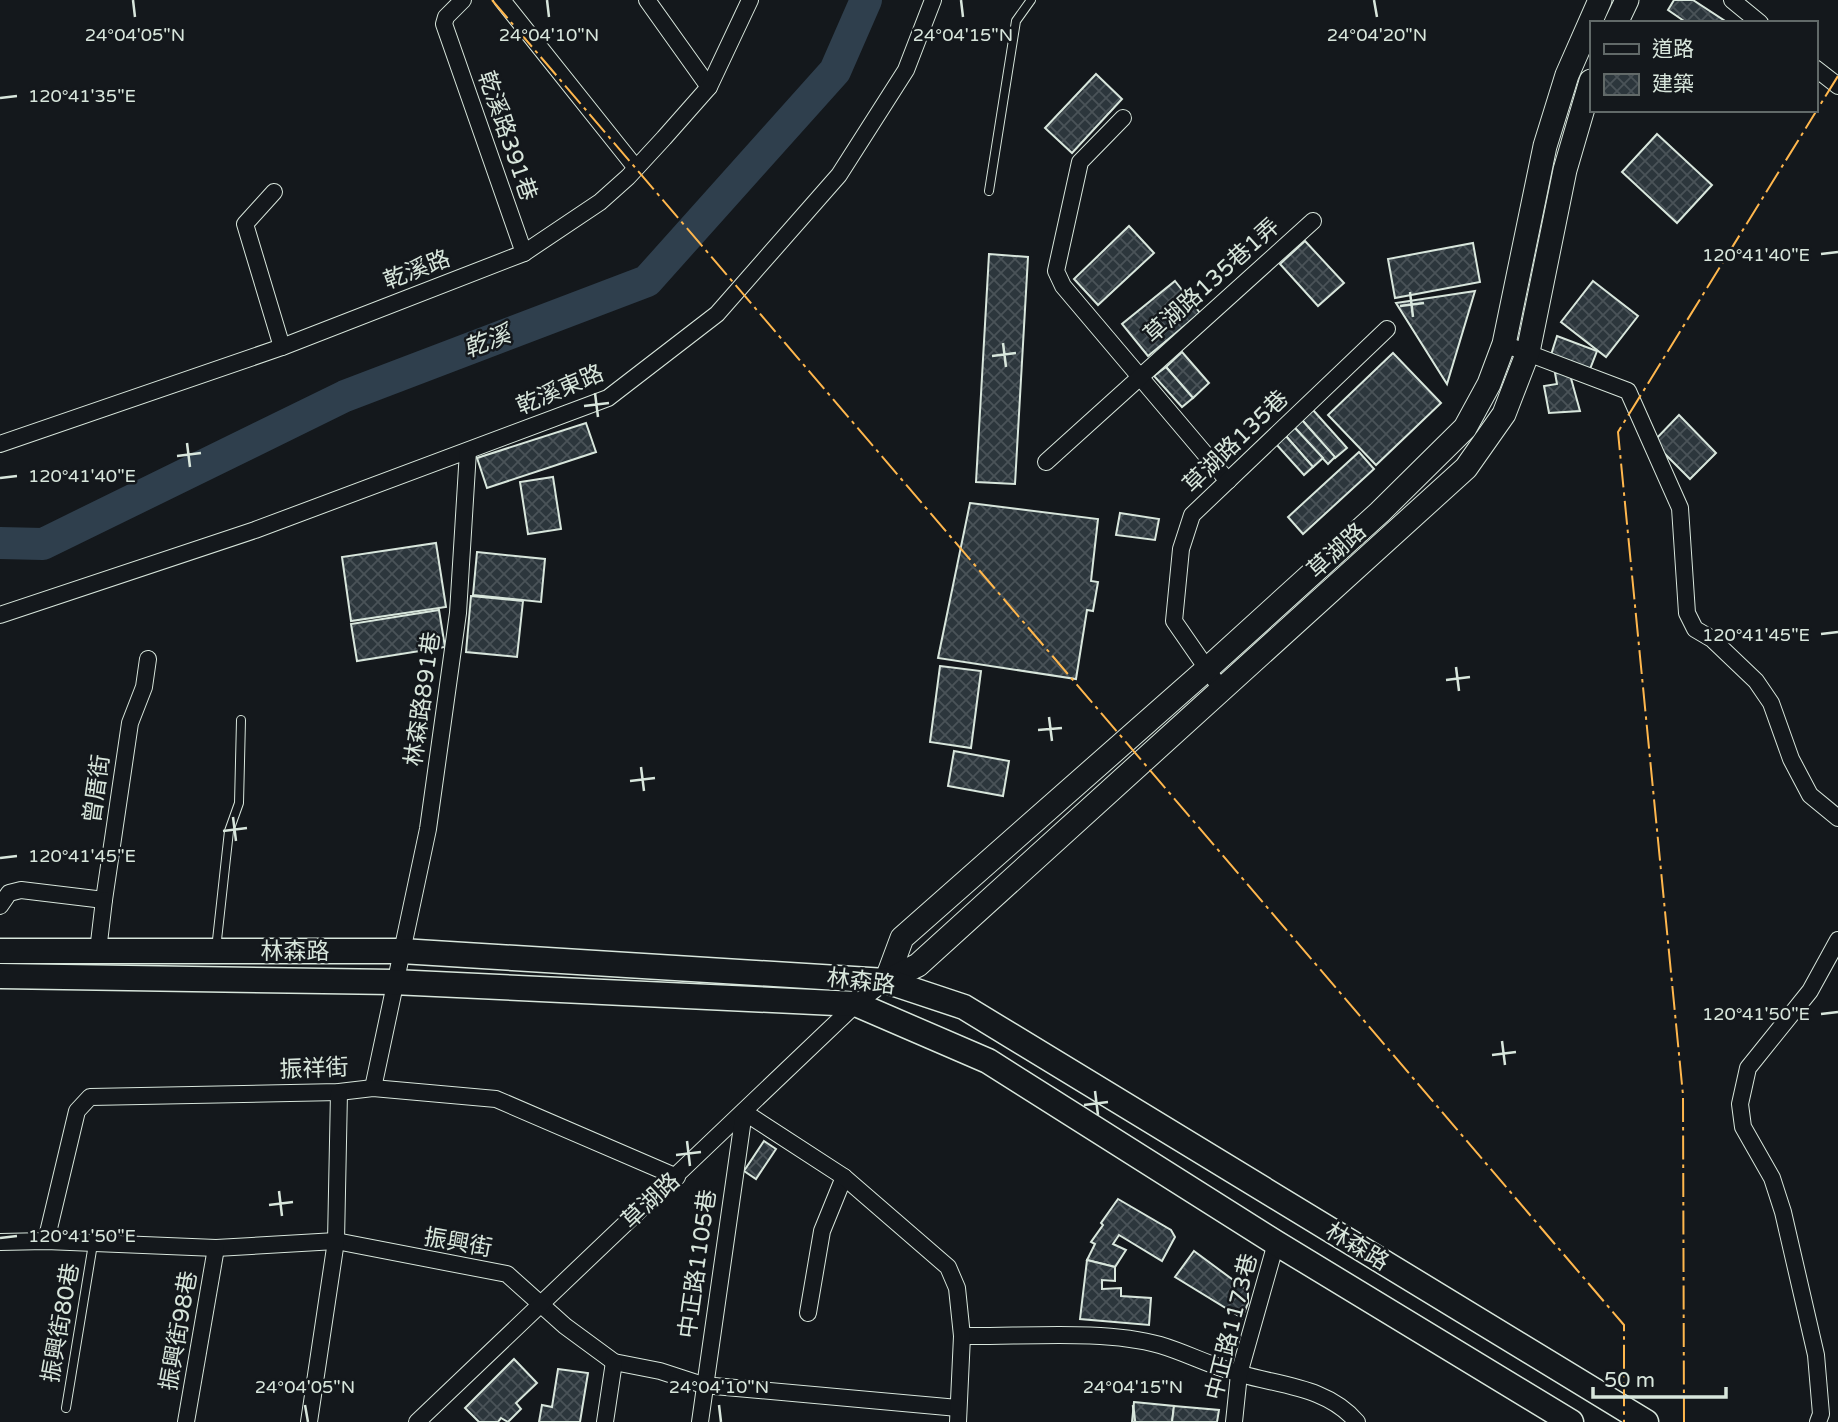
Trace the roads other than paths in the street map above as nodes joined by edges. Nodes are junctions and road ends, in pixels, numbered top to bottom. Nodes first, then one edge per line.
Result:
1 (463, 0) edge
2 (502, 0) edge
3 (647, 0) edge
4 (750, 0) edge
5 (933, 0) edge
6 (1031, 0) edge
7 (1600, 0) edge
8 (1627, 0) edge
9 (1732, 0) edge
10 (1591, 21) edge
11 (1617, 21) edge
12 (1758, 21) edge
13 (1590, 23) edge
14 (1817, 70) edge
15 (1590, 84) edge
16 (1838, 86) edge
17 (709, 87) junction
18 (1123, 118) dead end
19 (636, 168) junction
20 (989, 191) dead end
21 (274, 192) dead end
22 (1313, 221) dead end
23 (524, 253) junction
24 (1387, 329) dead end
25 (1504, 344) junction
26 (282, 347) junction
27 (1528, 352) junction
28 (1142, 375) junction
29 (0, 444) edge
30 (468, 451) junction
31 (1046, 462) dead end
32 (1228, 481) junction
33 (0, 615) edge
34 (148, 659) dead end
35 (1207, 668) junction
36 (1221, 689) junction
37 (241, 720) dead end
38 (1838, 818) edge
39 (104, 900) junction
40 (0, 906) edge
41 (1838, 940) edge
42 (0, 951) edge
43 (98, 951) junction
44 (401, 951) junction
45 (216, 952) junction
46 (0, 976) edge
47 (886, 981) junction
48 (393, 982) junction
49 (856, 1004) junction
50 (373, 1088) junction
51 (339, 1092) junction
52 (744, 1112) junction
53 (677, 1177) junction
54 (844, 1177) junction
55 (46, 1241) junction
56 (336, 1241) junction
57 (0, 1242) edge
58 (1276, 1242) junction
59 (93, 1244) junction
60 (216, 1248) junction
61 (543, 1303) junction
62 (808, 1314) dead end
63 (962, 1336) junction
64 (614, 1362) junction
65 (1240, 1374) junction
66 (703, 1385) junction
67 (66, 1408) dead end
68 (958, 1415) edge
69 (187, 1422) edge
70 (309, 1422) edge
71 (417, 1422) edge
72 (605, 1422) edge
73 (700, 1422) edge
74 (1234, 1422) edge
75 (1357, 1422) edge
76 (1571, 1422) edge
77 (1646, 1422) edge
78 (1818, 1422) edge

1 - 23 street, 乾溪路391巷
2 - 19 street
3 - 17 street
4 - 17 street, 乾溪路
5 - 30 street, 乾溪東路
6 - 20 lane
7 - 10 street, 草湖路
8 - 11 street
9 - 12 street
13 - 25 street, 草湖路
14 - 16 street
15 - 27 street, 草湖路
17 - 19 street, 乾溪路
18 - 28 street, 草湖路135巷1弄
19 - 23 street, 乾溪路
21 - 26 street
22 - 28 street, 草湖路135巷1弄
23 - 26 street, 乾溪路
24 - 32 street, 草湖路135巷
25 - 27 street
25 - 35 street, 草湖路
26 - 29 street, 乾溪路
27 - 36 street, 草湖路
27 - 38 street
28 - 31 street, 草湖路135巷1弄
28 - 32 street, 草湖路135巷1弄
30 - 33 street, 乾溪東路
30 - 44 street, 林森路891巷
32 - 35 street, 草湖路135巷
34 - 39 street, 曾厝街
35 - 36 street, 草湖路135巷
35 - 47 street, 草湖路
36 - 47 street, 草湖路
37 - 45 lane
39 - 40 street
39 - 43 street, 曾厝街
41 - 78 street
42 - 43 main road, 林森路
43 - 45 main road, 林森路
44 - 45 main road, 林森路
44 - 47 main road, 林森路
44 - 48 street, 林森路891巷
46 - 48 main road, 林森路
47 - 49 street, 草湖路
47 - 77 main road, 林森路
48 - 49 main road, 林森路
48 - 50 street, 林森路891巷
49 - 52 street, 草湖路
49 - 58 main road, 林森路
50 - 51 street, 振祥街
50 - 53 street, 振祥街
51 - 55 street, 振祥街
51 - 56 street
52 - 53 street, 草湖路
52 - 54 street
52 - 66 street, 中正路1105巷
53 - 61 street, 草湖路
54 - 62 street
54 - 63 street
55 - 57 street, 振興街
55 - 59 street, 振興街
56 - 60 street, 振興街
56 - 61 street, 振興街
56 - 70 street
58 - 65 street, 中正路1173巷
58 - 76 main road, 林森路
59 - 60 street, 振興街
59 - 67 lane, 振興街80巷
60 - 69 street, 振興街98巷
61 - 64 street, 振興街
61 - 71 street, 草湖路
63 - 65 street
63 - 68 street
64 - 66 street, 振興街
64 - 72 street
65 - 74 street, 中正路1173巷
65 - 75 street
66 - 68 street, 振興街
66 - 73 street, 中正路1105巷

